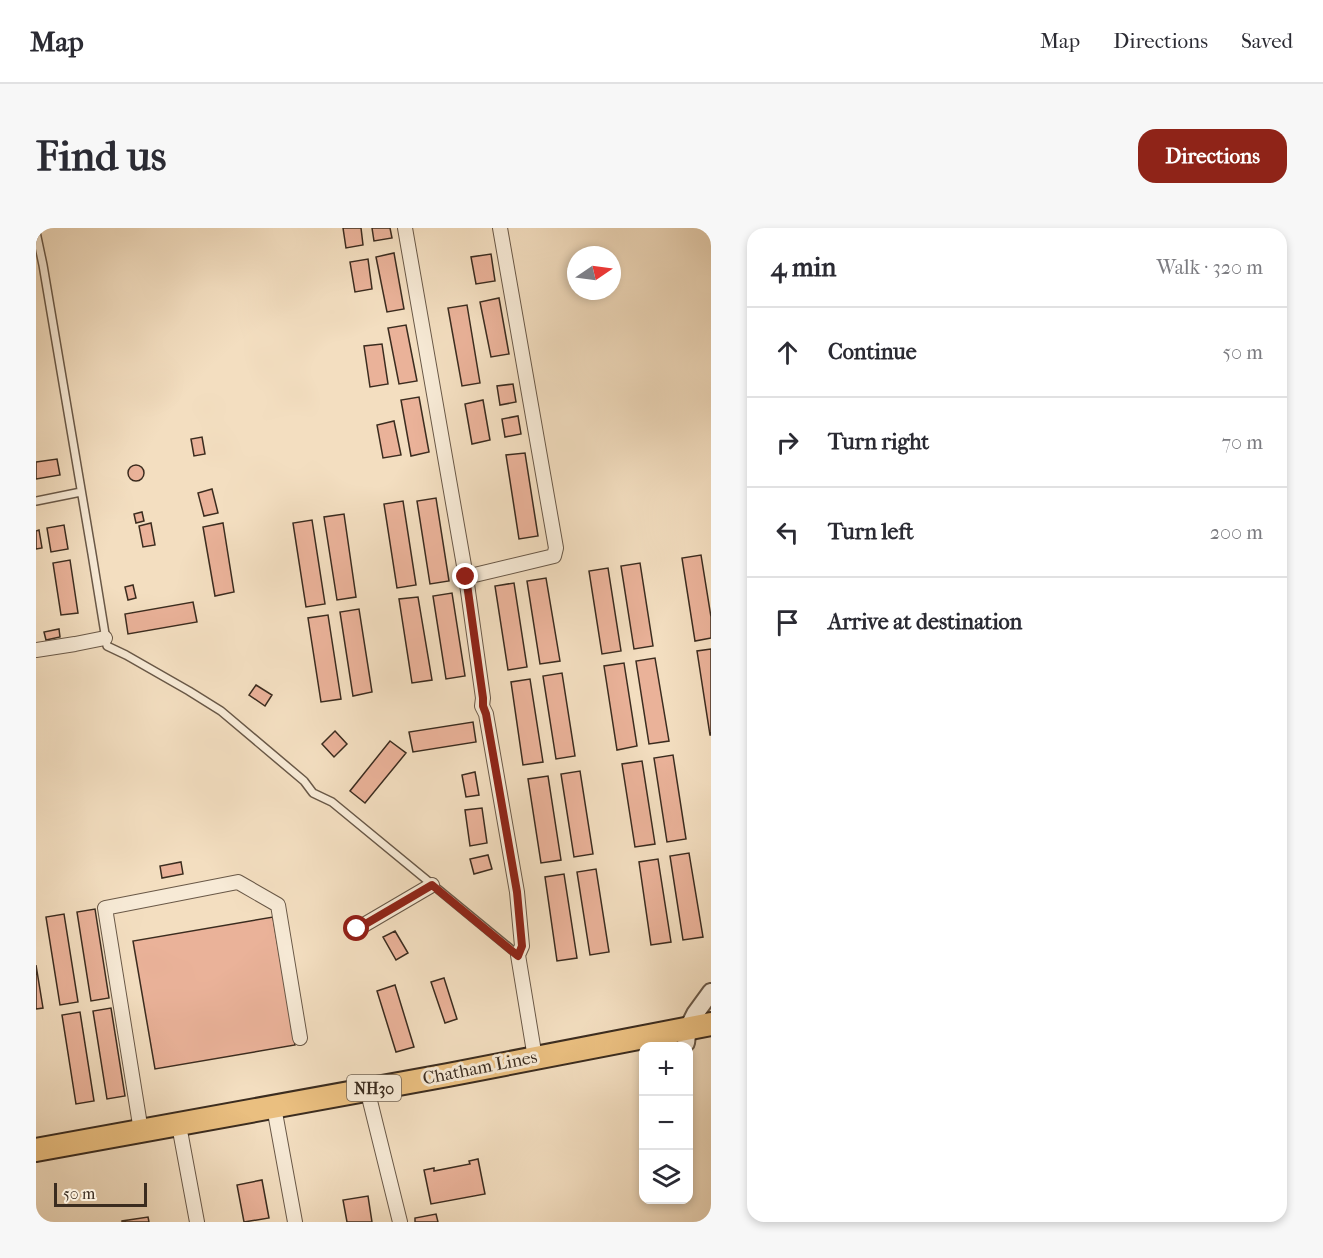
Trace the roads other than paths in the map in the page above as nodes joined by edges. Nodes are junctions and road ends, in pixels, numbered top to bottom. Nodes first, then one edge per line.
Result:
1 (405, 228) edge
2 (501, 228) edge
3 (36, 232) edge
4 (81, 492) junction
5 (36, 501) edge
6 (466, 577) junction
7 (105, 638) junction
8 (36, 650) edge
9 (432, 885) junction
10 (357, 929) dead end
11 (518, 956) junction
12 (711, 992) edge
13 (711, 1024) edge
14 (300, 1038) dead end
15 (711, 1038) edge
16 (679, 1039) edge
17 (639, 1051) edge
18 (535, 1058) junction
19 (369, 1101) junction
20 (276, 1118) junction
21 (141, 1131) junction
22 (181, 1136) junction
23 (36, 1150) edge
24 (36, 1163) edge
25 (197, 1222) edge
26 (295, 1222) edge
27 (400, 1222) edge

1 - 6 street
2 - 6 street
3 - 4 lane
4 - 5 lane
4 - 7 lane
6 - 11 street
7 - 8 street
7 - 9 lane
9 - 10 street
9 - 11 lane
11 - 18 street
12 - 16 street
13 - 16 highway, Chatham Lines / NH30
14 - 21 street
15 - 16 highway, Chatham Lines / NH30
16 - 18 highway, Chatham Lines / NH30
17 - 19 highway, Chatham Lines / NH30
18 - 21 highway, Chatham Lines / NH30
19 - 20 highway, Chatham Lines / NH30
19 - 27 street
20 - 22 highway, Chatham Lines / NH30
20 - 26 street
21 - 23 highway, Chatham Lines / NH30
22 - 24 highway, Chatham Lines / NH30
22 - 25 street

